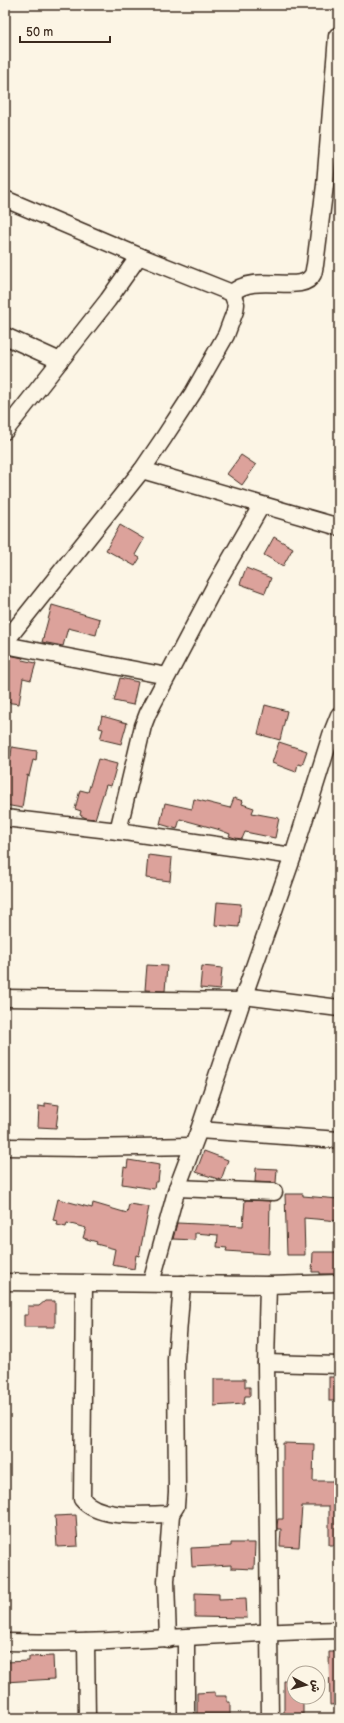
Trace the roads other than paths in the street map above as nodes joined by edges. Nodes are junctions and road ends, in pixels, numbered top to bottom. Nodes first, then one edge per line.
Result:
1 (337, 36) dead end
2 (5, 199) edge
3 (139, 256) junction
4 (232, 293) junction
5 (5, 336) edge
6 (60, 361) junction
7 (5, 431) edge
8 (142, 470) junction
9 (261, 506) junction
10 (339, 527) edge
11 (5, 642) edge
12 (5, 645) edge
13 (167, 676) junction
14 (339, 715) edge
15 (5, 818) edge
16 (118, 831) junction
17 (293, 856) junction
18 (5, 998) edge
19 (243, 999) junction
20 (339, 1008) edge
21 (199, 1130) junction
22 (339, 1140) edge
23 (192, 1146) junction
24 (5, 1147) edge
25 (176, 1188) junction
26 (274, 1192) dead end
27 (5, 1282) edge
28 (84, 1283) junction
29 (151, 1283) junction
30 (339, 1283) edge
31 (182, 1284) junction
32 (268, 1285) junction
33 (266, 1363) junction
34 (339, 1365) edge
35 (171, 1514) junction
36 (339, 1630) edge
37 (269, 1631) junction
38 (186, 1638) junction
39 (168, 1639) junction
40 (5, 1642) edge
41 (86, 1642) junction
42 (87, 1718) edge
43 (186, 1718) edge
44 (270, 1718) edge

1 - 4 street
2 - 3 street
3 - 4 street
3 - 6 street
4 - 8 street
5 - 6 street
6 - 7 street
8 - 9 street
8 - 11 street
9 - 10 street
9 - 13 street
12 - 13 street
13 - 16 street
14 - 17 street
15 - 16 street
16 - 17 street
17 - 19 street
18 - 19 street
19 - 20 street
19 - 21 street
21 - 22 street
21 - 23 street
23 - 24 street
23 - 25 street
25 - 26 street
25 - 29 street
27 - 28 street
28 - 29 street
28 - 35 street
29 - 31 street
30 - 32 street
31 - 32 street
31 - 35 street
32 - 33 street
33 - 34 street
33 - 37 street
35 - 39 street
36 - 37 street
37 - 38 street
37 - 44 street
38 - 39 street
38 - 43 street
39 - 41 street
40 - 41 street
41 - 42 street

